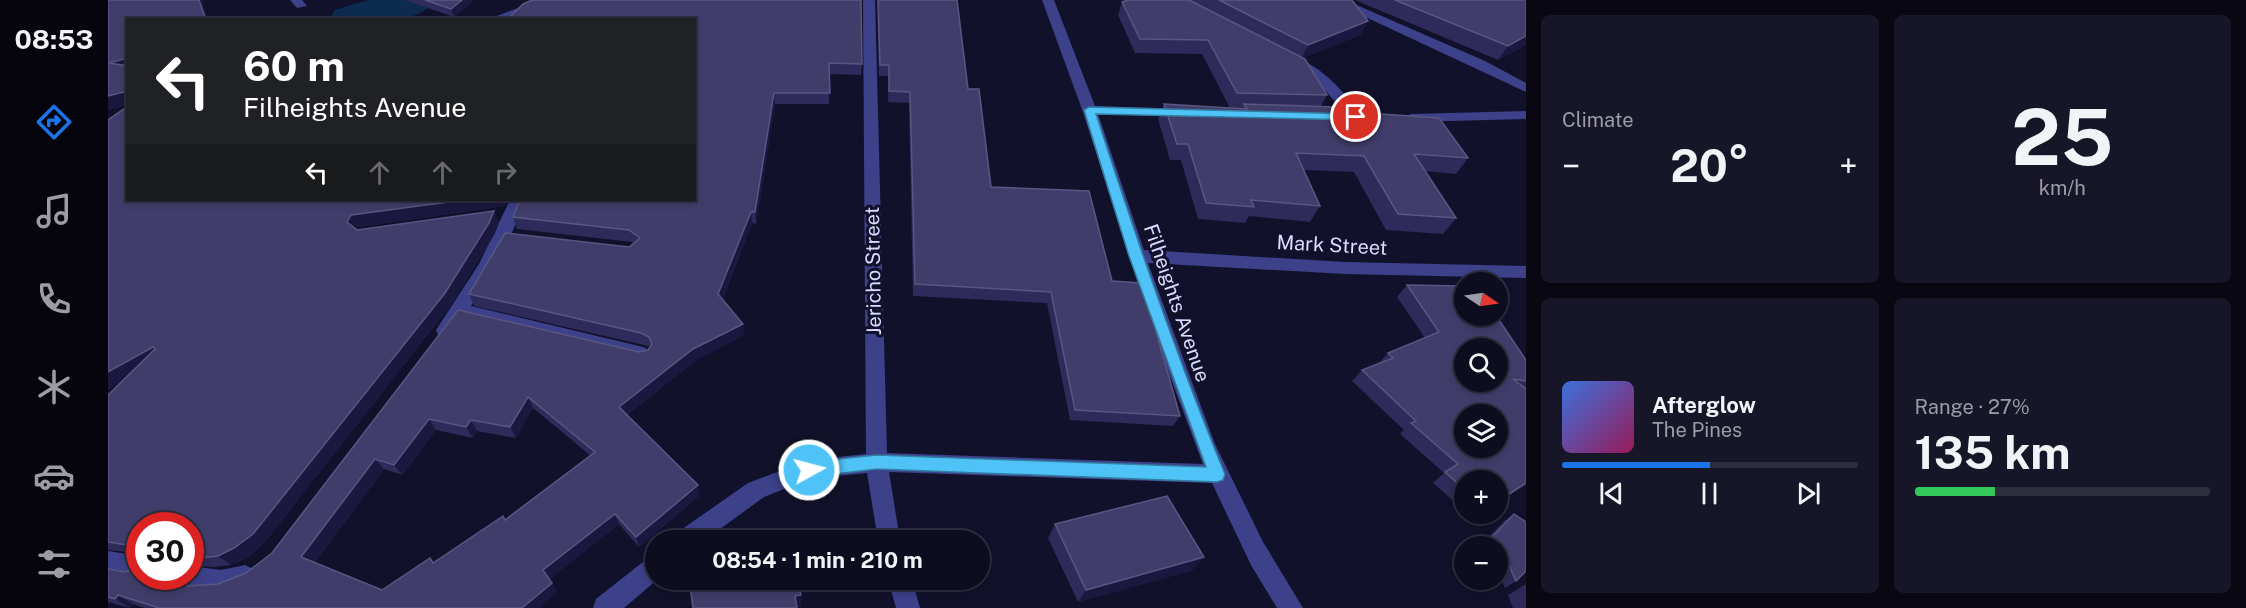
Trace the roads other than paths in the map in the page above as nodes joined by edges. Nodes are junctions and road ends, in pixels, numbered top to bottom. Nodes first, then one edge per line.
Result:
1 (551, 0) edge
2 (869, 0) edge
3 (1048, 0) edge
4 (1335, 0) edge
5 (522, 16) edge
6 (507, 18) edge
7 (1280, 54) edge
8 (1526, 88) edge
9 (1089, 110) junction
10 (1205, 113) edge
11 (1333, 116) edge
12 (1526, 116) edge
13 (1399, 117) edge
14 (516, 206) edge
15 (490, 216) edge
16 (1136, 256) junction
17 (1526, 272) edge
18 (459, 311) junction
19 (431, 349) edge
20 (643, 354) edge
21 (877, 462) junction
22 (1217, 474) junction
23 (700, 530) edge
24 (886, 530) edge
25 (108, 562) edge
26 (126, 565) edge
27 (261, 566) edge
28 (645, 575) edge
29 (204, 580) edge
30 (903, 590) edge
31 (605, 608) edge
32 (908, 608) edge
33 (1291, 608) edge

1 - 5 street
2 - 21 street, Jericho Street
3 - 9 street, Filheights Avenue
4 - 8 street
5 - 6 street
7 - 11 street
9 - 10 street
9 - 16 street, Filheights Avenue
12 - 13 street
14 - 15 street
14 - 18 street
16 - 17 street, Mark Street
16 - 22 street, Filheights Avenue
18 - 19 street
18 - 20 street
21 - 22 street
21 - 23 street
21 - 24 street, Jericho Street
22 - 33 street, Filheights Avenue
25 - 26 street
27 - 29 street
28 - 31 street
30 - 32 street

